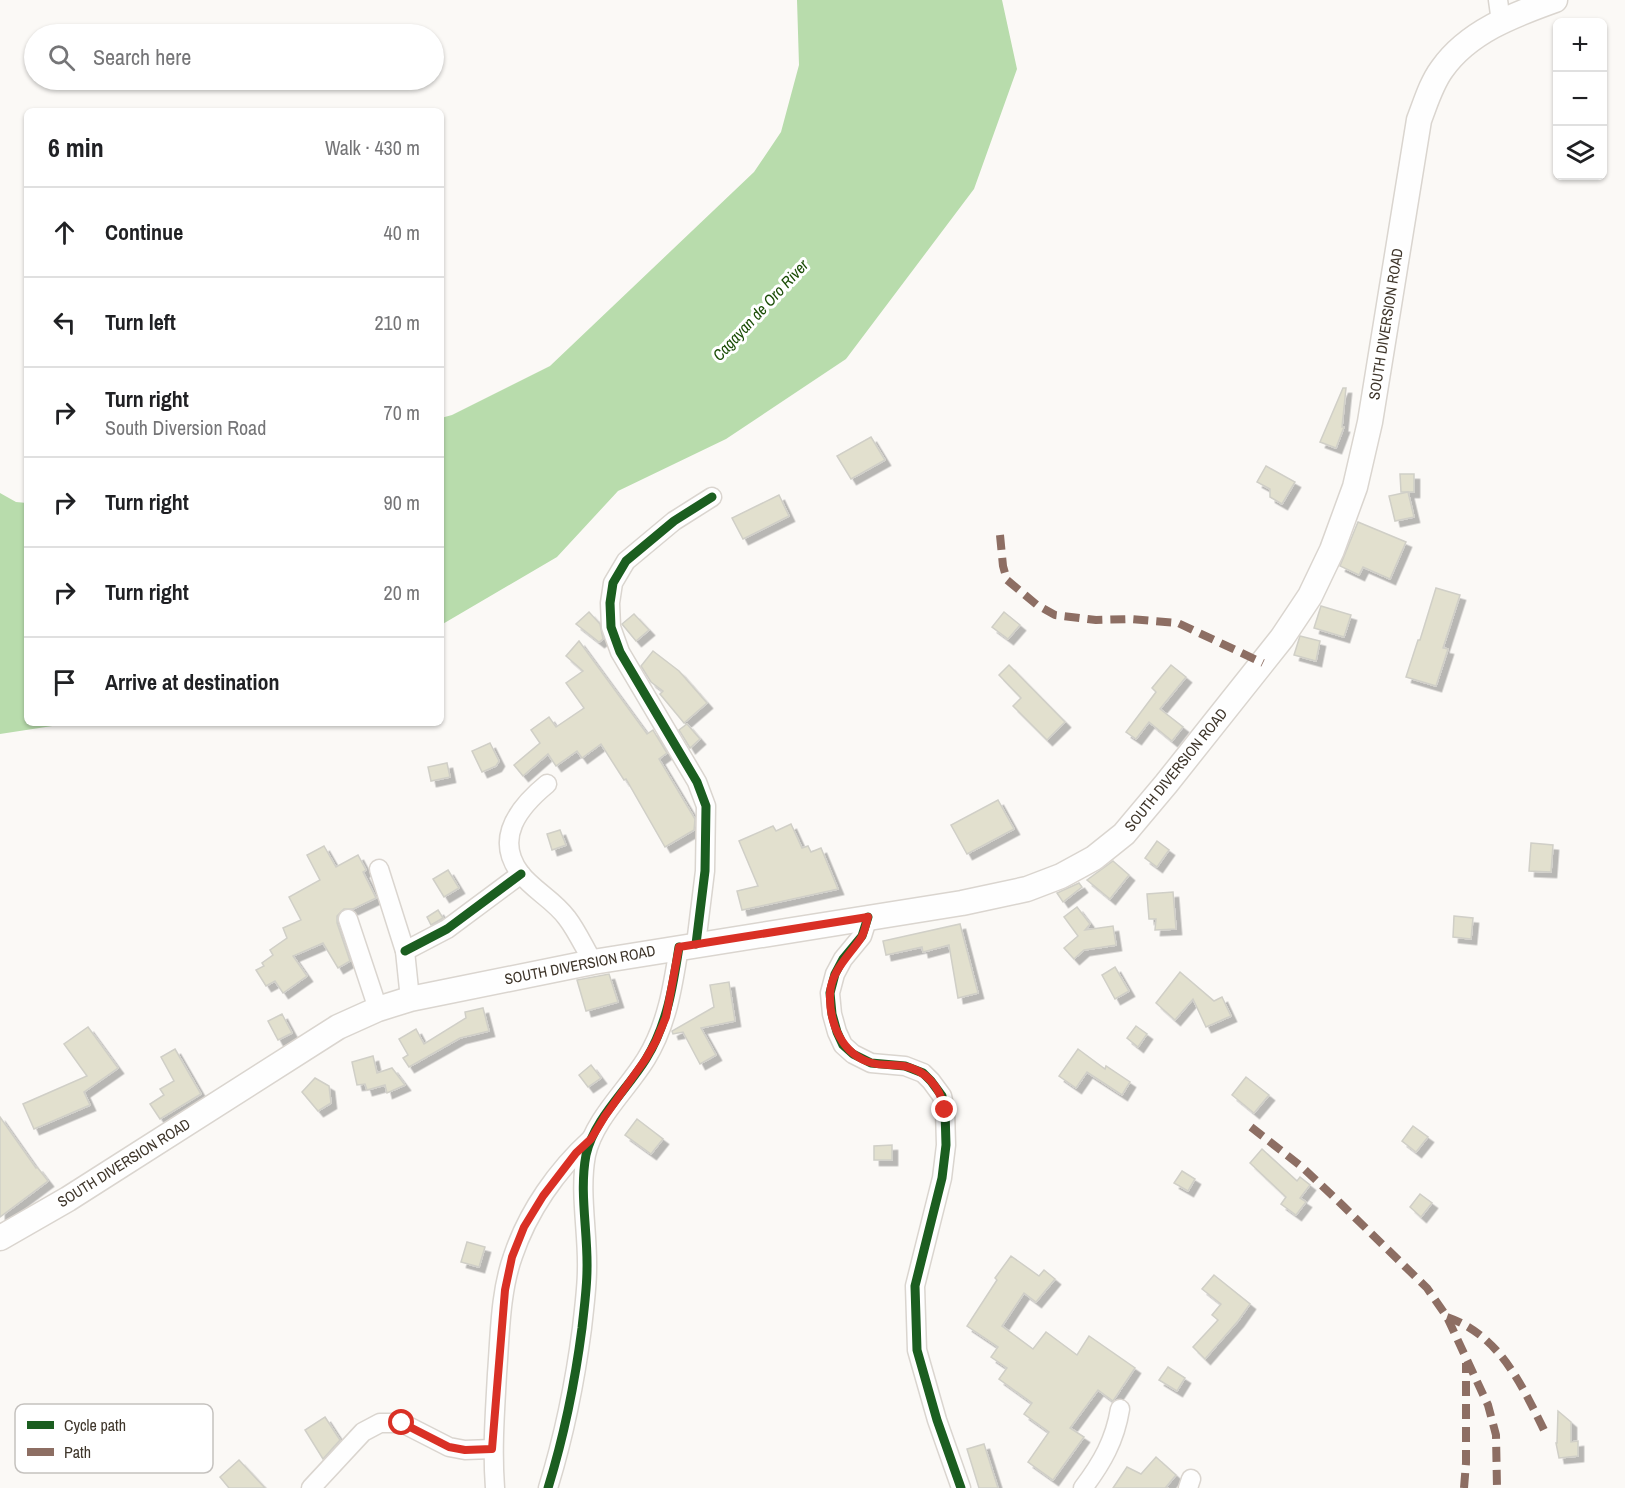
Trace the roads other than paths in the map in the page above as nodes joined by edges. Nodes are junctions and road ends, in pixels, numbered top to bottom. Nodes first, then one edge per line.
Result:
1 (1555, 0) edge
2 (1500, 11) edge
3 (712, 497) dead end
4 (547, 784) dead end
5 (379, 869) dead end
6 (521, 874) junction
7 (868, 917) junction
8 (348, 919) dead end
9 (688, 945) junction
10 (405, 951) junction
11 (593, 962) junction
12 (410, 999) junction
13 (378, 1009) junction
14 (591, 1139) junction
15 (0, 1238) edge
16 (1120, 1409) dead end
17 (492, 1449) junction
18 (311, 1488) edge
19 (495, 1488) edge
20 (548, 1488) edge
21 (961, 1488) edge
22 (1083, 1488) edge

1 - 2 main road, SOUTH DIVERSION ROAD
2 - 7 main road, SOUTH DIVERSION ROAD
3 - 9 street
4 - 6 street
5 - 10 street
6 - 10 street
6 - 11 street
7 - 9 main road, SOUTH DIVERSION ROAD
7 - 21 street
8 - 13 street
9 - 11 main road, SOUTH DIVERSION ROAD
9 - 14 street
10 - 12 street
11 - 12 main road, SOUTH DIVERSION ROAD
12 - 13 main road, SOUTH DIVERSION ROAD
13 - 15 main road, SOUTH DIVERSION ROAD
14 - 17 street
14 - 20 street
16 - 22 street
17 - 18 street
17 - 19 street

